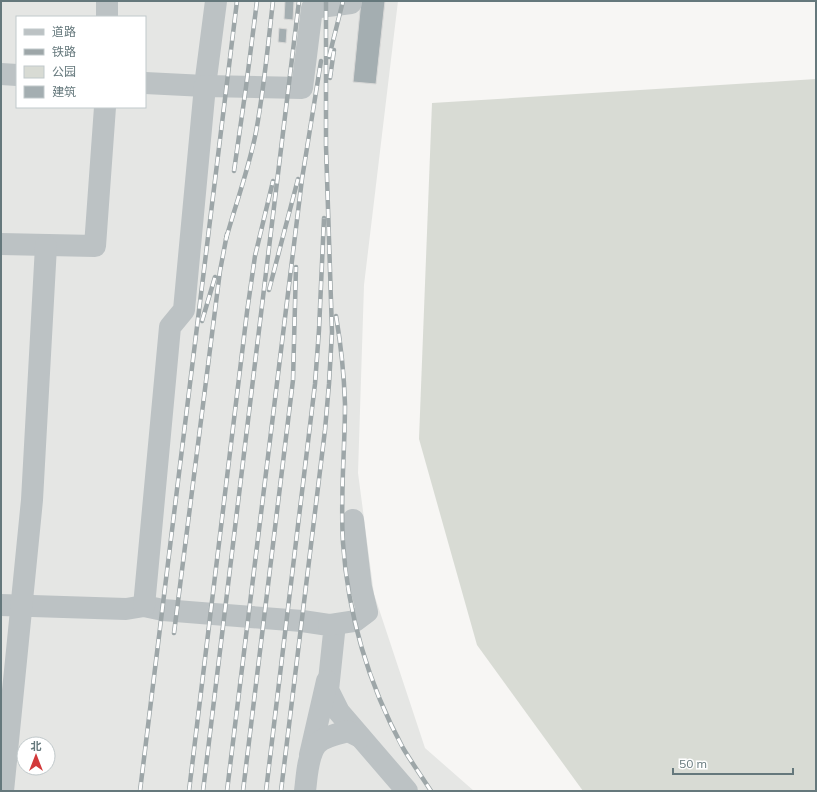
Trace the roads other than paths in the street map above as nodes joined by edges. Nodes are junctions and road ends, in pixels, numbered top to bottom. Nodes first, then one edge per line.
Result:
1 (106, 1) edge
2 (216, 1) edge
3 (351, 1) edge
4 (106, 16) edge
5 (1, 74) edge
6 (16, 75) edge
7 (146, 83) edge
8 (205, 86) junction
9 (105, 108) edge
10 (1, 244) edge
11 (46, 246) junction
12 (353, 520) dead end
13 (11, 606) edge
14 (144, 606) junction
15 (329, 625) junction
16 (330, 670) junction
17 (360, 737) junction
18 (308, 762) junction
19 (3, 791) edge
20 (305, 791) edge
21 (407, 791) edge

1 - 4 lane
2 - 8 lane
3 - 8 lane
5 - 6 lane
7 - 8 lane
8 - 14 lane
9 - 11 lane
10 - 11 lane
11 - 13 lane
12 - 15 lane
13 - 14 lane
13 - 19 lane
14 - 15 lane
15 - 16 lane
16 - 17 lane
16 - 18 lane
17 - 18 lane
17 - 21 lane
18 - 20 lane

